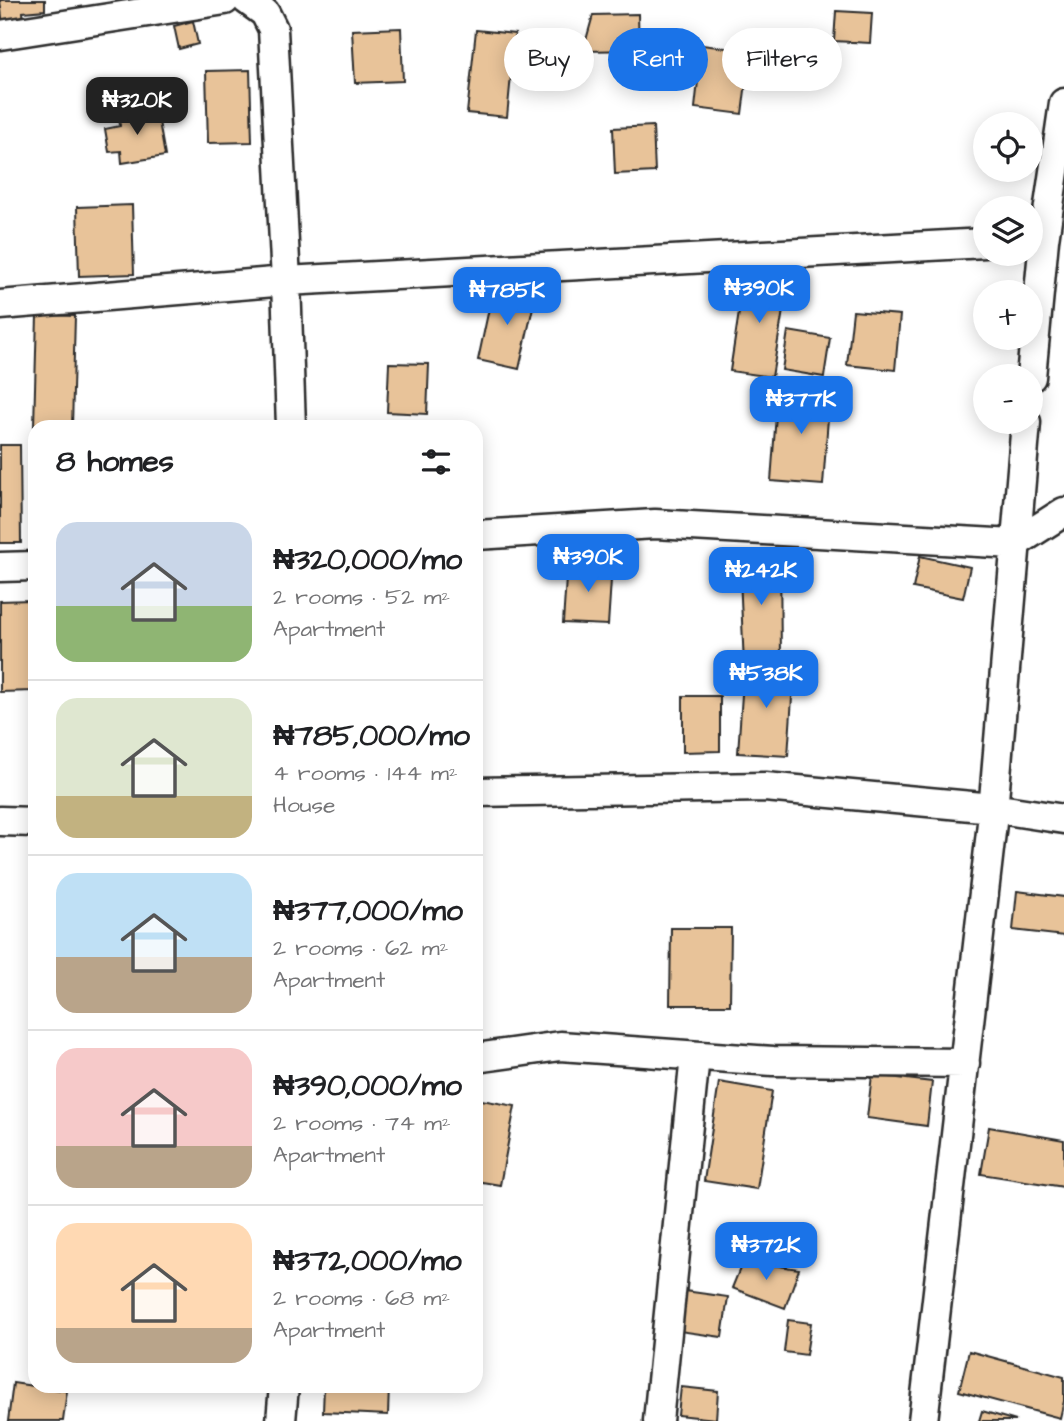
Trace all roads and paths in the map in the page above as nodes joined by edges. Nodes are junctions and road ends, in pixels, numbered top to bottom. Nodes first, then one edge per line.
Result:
1 (225, 0) edge
2 (247, 0) edge
3 (0, 35) edge
4 (1064, 103) edge
5 (1043, 210) edge
6 (973, 244) edge
7 (1036, 266) edge
8 (286, 281) junction
9 (0, 305) edge
10 (1032, 364) edge
11 (291, 420) edge
12 (1025, 434) edge
13 (1064, 512) edge
14 (483, 535) edge
15 (1014, 544) junction
16 (28, 566) edge
17 (0, 567) edge
18 (483, 792) edge
19 (993, 808) junction
20 (1064, 818) edge
21 (0, 821) edge
22 (28, 822) edge
23 (695, 1056) junction
24 (483, 1057) edge
25 (965, 1063) junction
26 (283, 1393) edge
27 (281, 1421) edge
28 (658, 1421) edge
29 (923, 1421) edge

1 - 3 street
2 - 8 street
4 - 5 street
6 - 8 street
7 - 10 street
8 - 9 street
8 - 11 street
12 - 15 street
13 - 15 street
14 - 15 street
15 - 19 street
16 - 17 street
18 - 19 street
19 - 20 street
19 - 25 street
21 - 22 street
23 - 24 street
23 - 25 street
23 - 28 street
25 - 29 street
26 - 27 street

